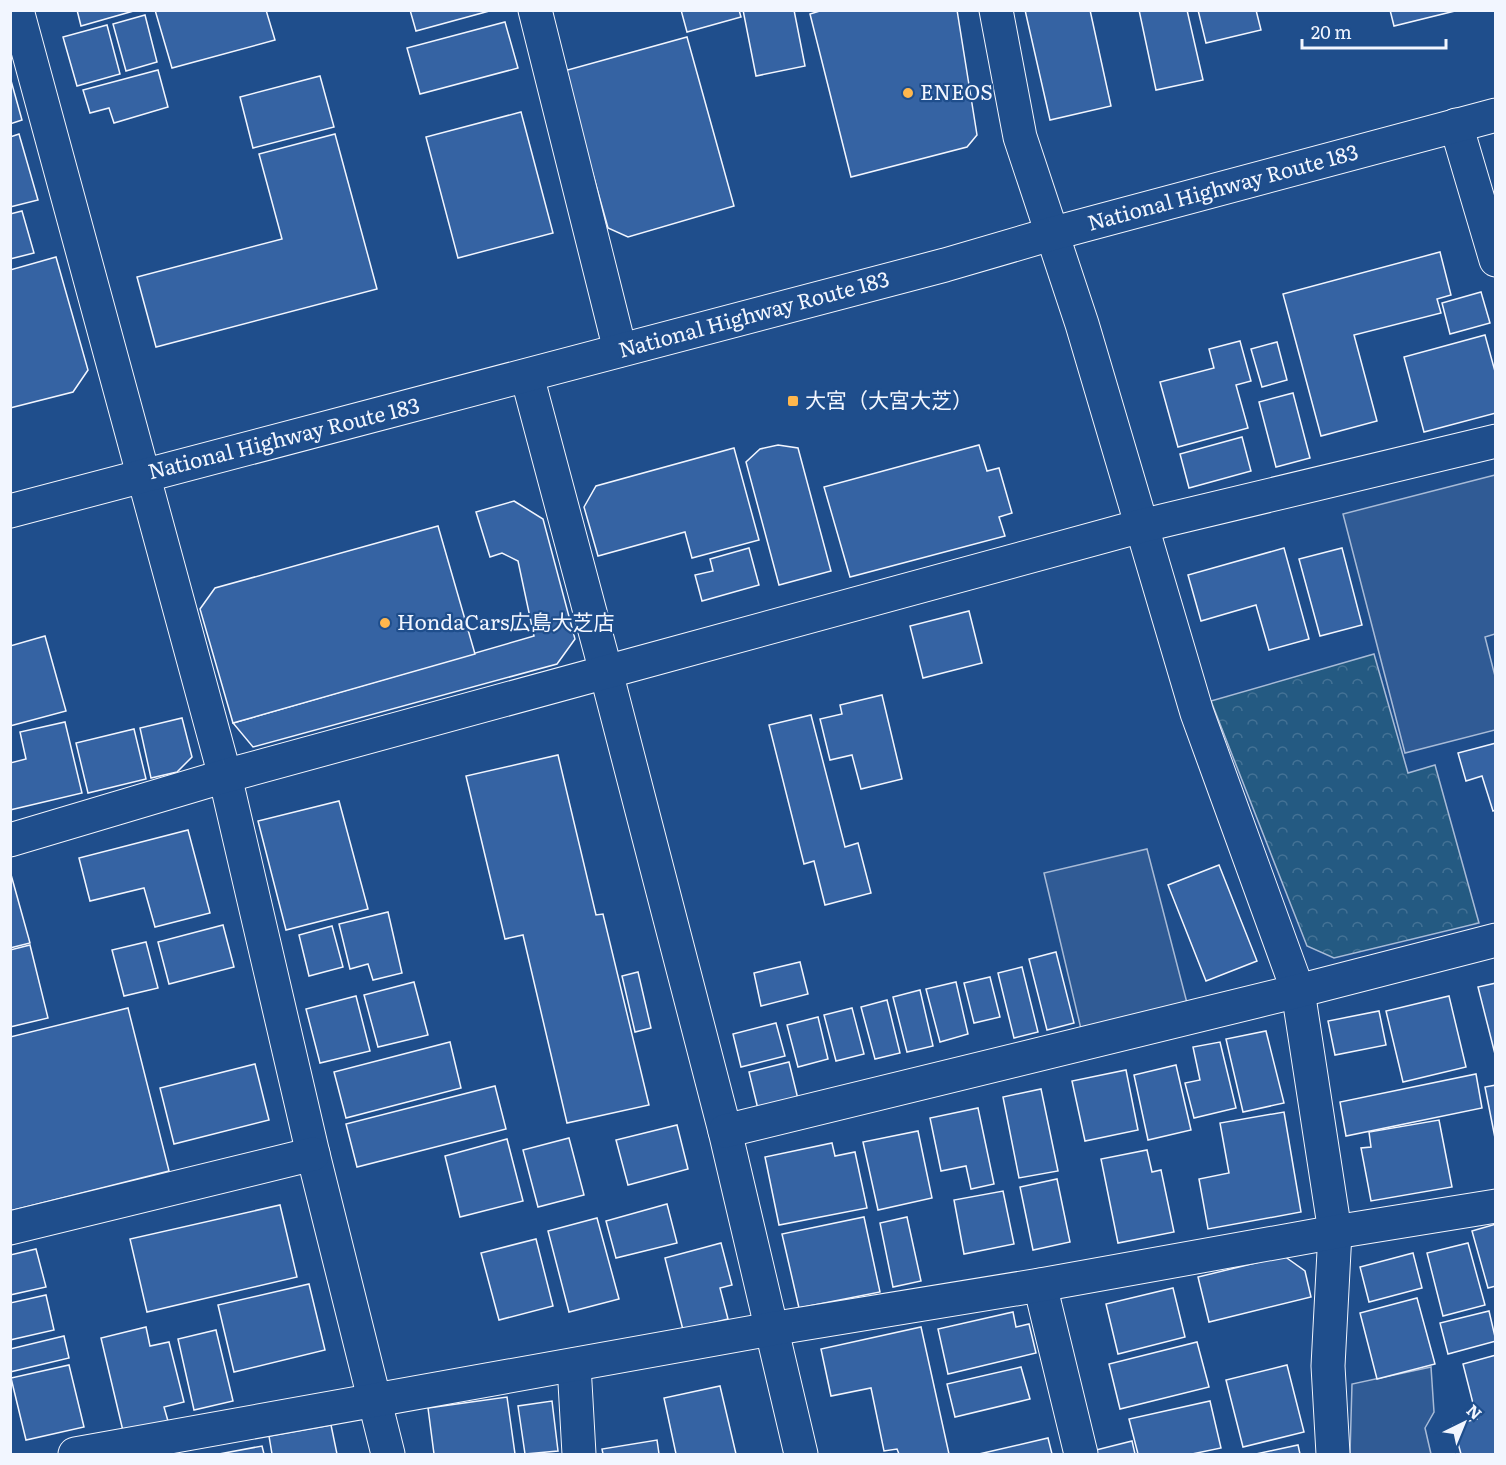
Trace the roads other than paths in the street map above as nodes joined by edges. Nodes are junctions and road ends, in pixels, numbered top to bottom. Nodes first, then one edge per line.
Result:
1 (17, 10) edge
2 (536, 10) edge
3 (996, 10) edge
4 (1496, 115) edge
5 (1456, 125) junction
6 (1051, 234) junction
7 (1496, 260) edge
8 (620, 350) junction
9 (527, 376) junction
10 (1496, 441) edge
11 (145, 475) junction
12 (10, 511) edge
13 (1141, 526) junction
14 (606, 672) junction
15 (225, 776) junction
16 (10, 840) edge
17 (1496, 940) edge
18 (1298, 991) junction
19 (725, 1131) junction
20 (314, 1154) junction
21 (1496, 1206) edge
22 (10, 1228) edge
23 (1335, 1232) junction
24 (1040, 1285) junction
25 (771, 1329) junction
26 (574, 1365) junction
27 (374, 1400) junction
28 (75, 1455) edge
29 (388, 1455) edge
30 (579, 1455) edge
31 (801, 1455) edge
32 (1081, 1455) edge
33 (1333, 1455) edge

1 - 11 main road
2 - 8 main road
3 - 6 main road
4 - 5 main road, National Highway Route 183
5 - 6 main road, National Highway Route 183
5 - 7 main road
6 - 8 main road, National Highway Route 183
6 - 13 main road
8 - 9 main road, National Highway Route 183
9 - 11 main road, National Highway Route 183
9 - 14 main road
10 - 13 main road
11 - 12 main road, National Highway Route 183
11 - 15 main road
13 - 14 main road
13 - 18 main road
14 - 15 main road
14 - 19 main road
15 - 16 main road
15 - 20 main road
17 - 18 main road
18 - 19 main road
18 - 23 main road
19 - 25 main road
20 - 22 main road
20 - 27 main road
21 - 23 main road
23 - 24 main road
23 - 33 main road
24 - 25 main road
24 - 32 main road
25 - 26 main road
25 - 31 main road
26 - 27 main road
26 - 30 main road
27 - 28 main road
27 - 29 main road

